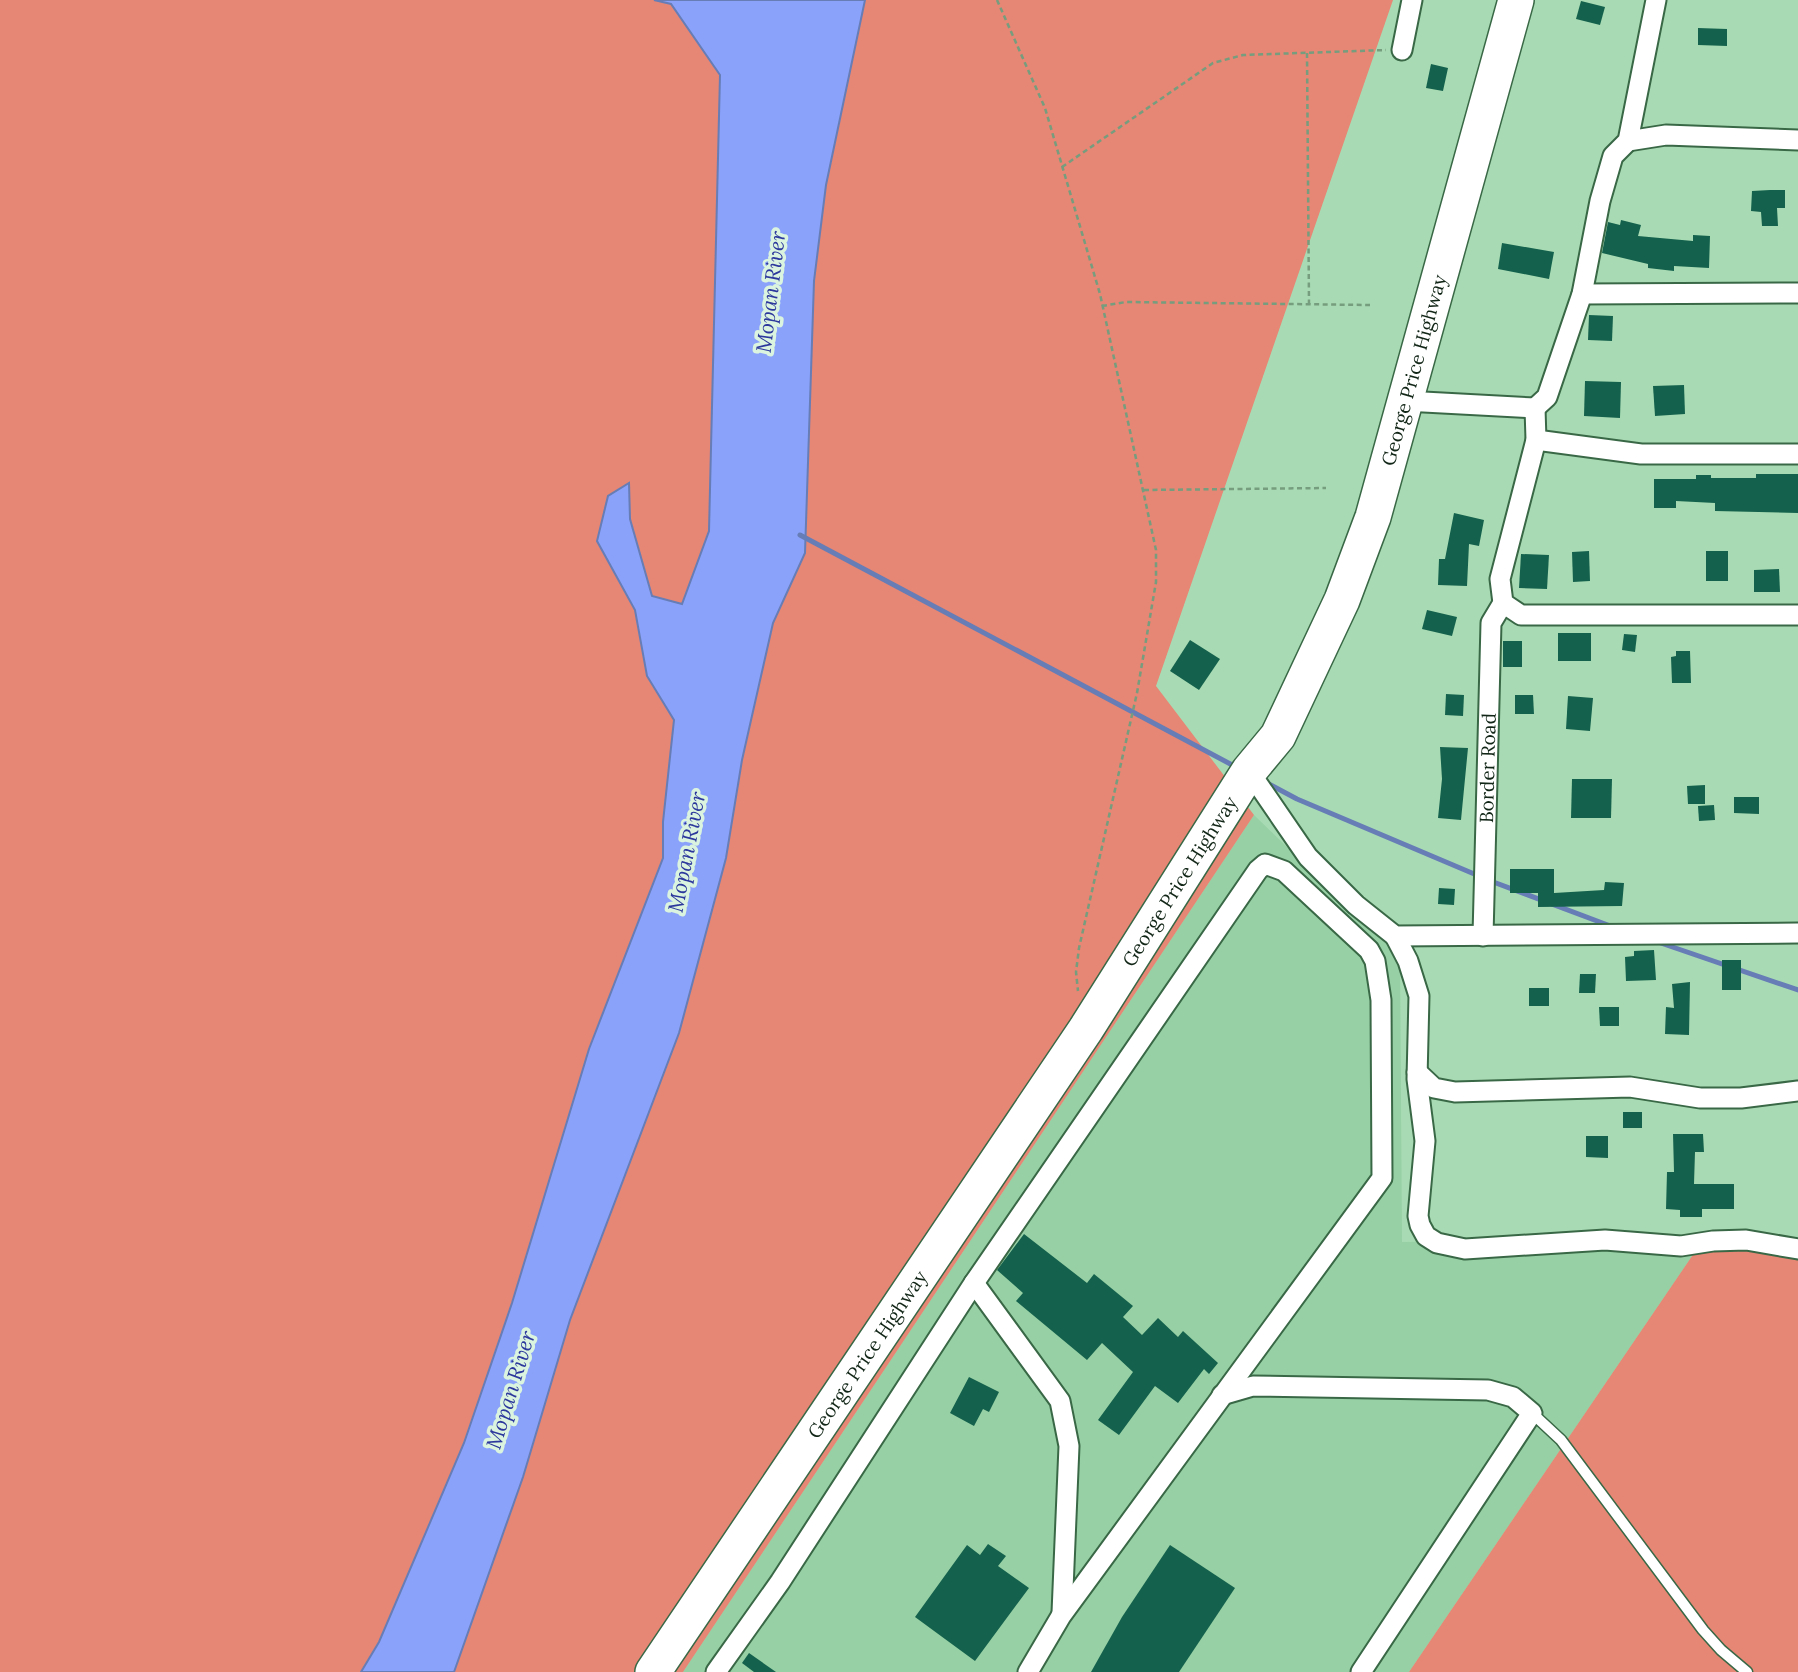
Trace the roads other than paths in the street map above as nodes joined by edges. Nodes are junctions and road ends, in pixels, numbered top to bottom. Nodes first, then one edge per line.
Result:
1 (1412, 0) edge
2 (1516, 0) edge
3 (1656, 0) edge
4 (1402, 50) road end
5 (1798, 140) edge
6 (1628, 141) junction
7 (1798, 293) edge
8 (1582, 294) junction
9 (1405, 401) junction
10 (1535, 408) junction
11 (1536, 440) junction
12 (1798, 454) edge
13 (1503, 603) junction
14 (1798, 615) edge
15 (1249, 771) junction
16 (1798, 933) edge
17 (1395, 936) junction
18 (1483, 936) junction
19 (1417, 1072) junction
20 (1798, 1091) edge
21 (1798, 1249) edge
22 (974, 1283) junction
23 (1222, 1395) junction
24 (1532, 1413) junction
25 (1061, 1616) junction
26 (653, 1672) edge
27 (716, 1672) edge
28 (1028, 1672) edge
29 (1361, 1672) edge
30 (1747, 1672) edge

1 - 4 street
2 - 9 highway, George Price Highway
3 - 6 street
5 - 6 street
6 - 8 street
7 - 8 street
8 - 10 street
9 - 10 street
9 - 15 highway, George Price Highway
10 - 11 street
11 - 12 street
11 - 13 street
13 - 14 street
13 - 18 street, Border Road
15 - 17 street
15 - 26 highway, George Price Highway
16 - 18 street
17 - 18 street
17 - 19 street
19 - 20 street
19 - 21 street
22 - 23 street
22 - 25 street
22 - 27 street
23 - 24 street
23 - 25 street
24 - 29 street
24 - 30 lane
25 - 28 street

